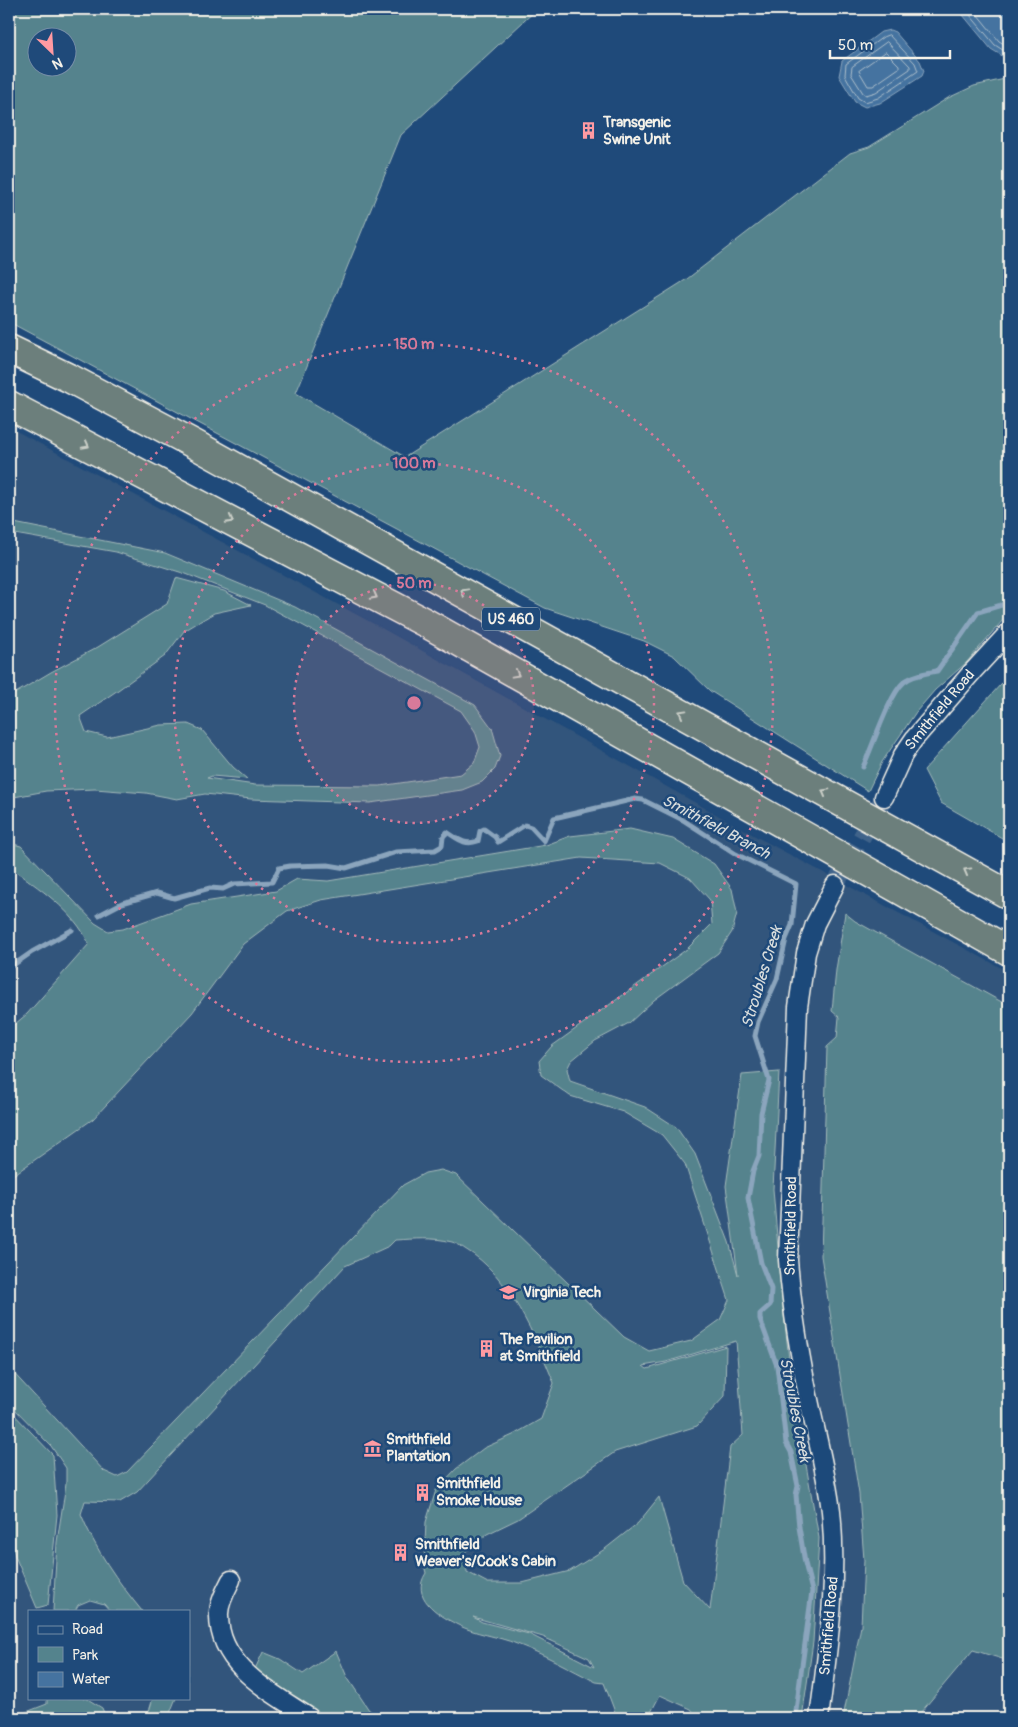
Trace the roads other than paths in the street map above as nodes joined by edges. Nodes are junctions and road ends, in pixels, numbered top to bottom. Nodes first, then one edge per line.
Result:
1 (9, 350) edge
2 (9, 405) edge
3 (1009, 632) edge
4 (884, 797) tunnel mouth
5 (835, 885) tunnel mouth
6 (1009, 895) edge
7 (1009, 951) edge
8 (231, 1580) dead end
9 (310, 1718) edge
10 (819, 1718) edge

6 -> 1 highway, US 460
2 -> 7 highway, US 460
3 - 4 street, Smithfield Road
5 - 10 street, Smithfield Road
8 - 9 street

